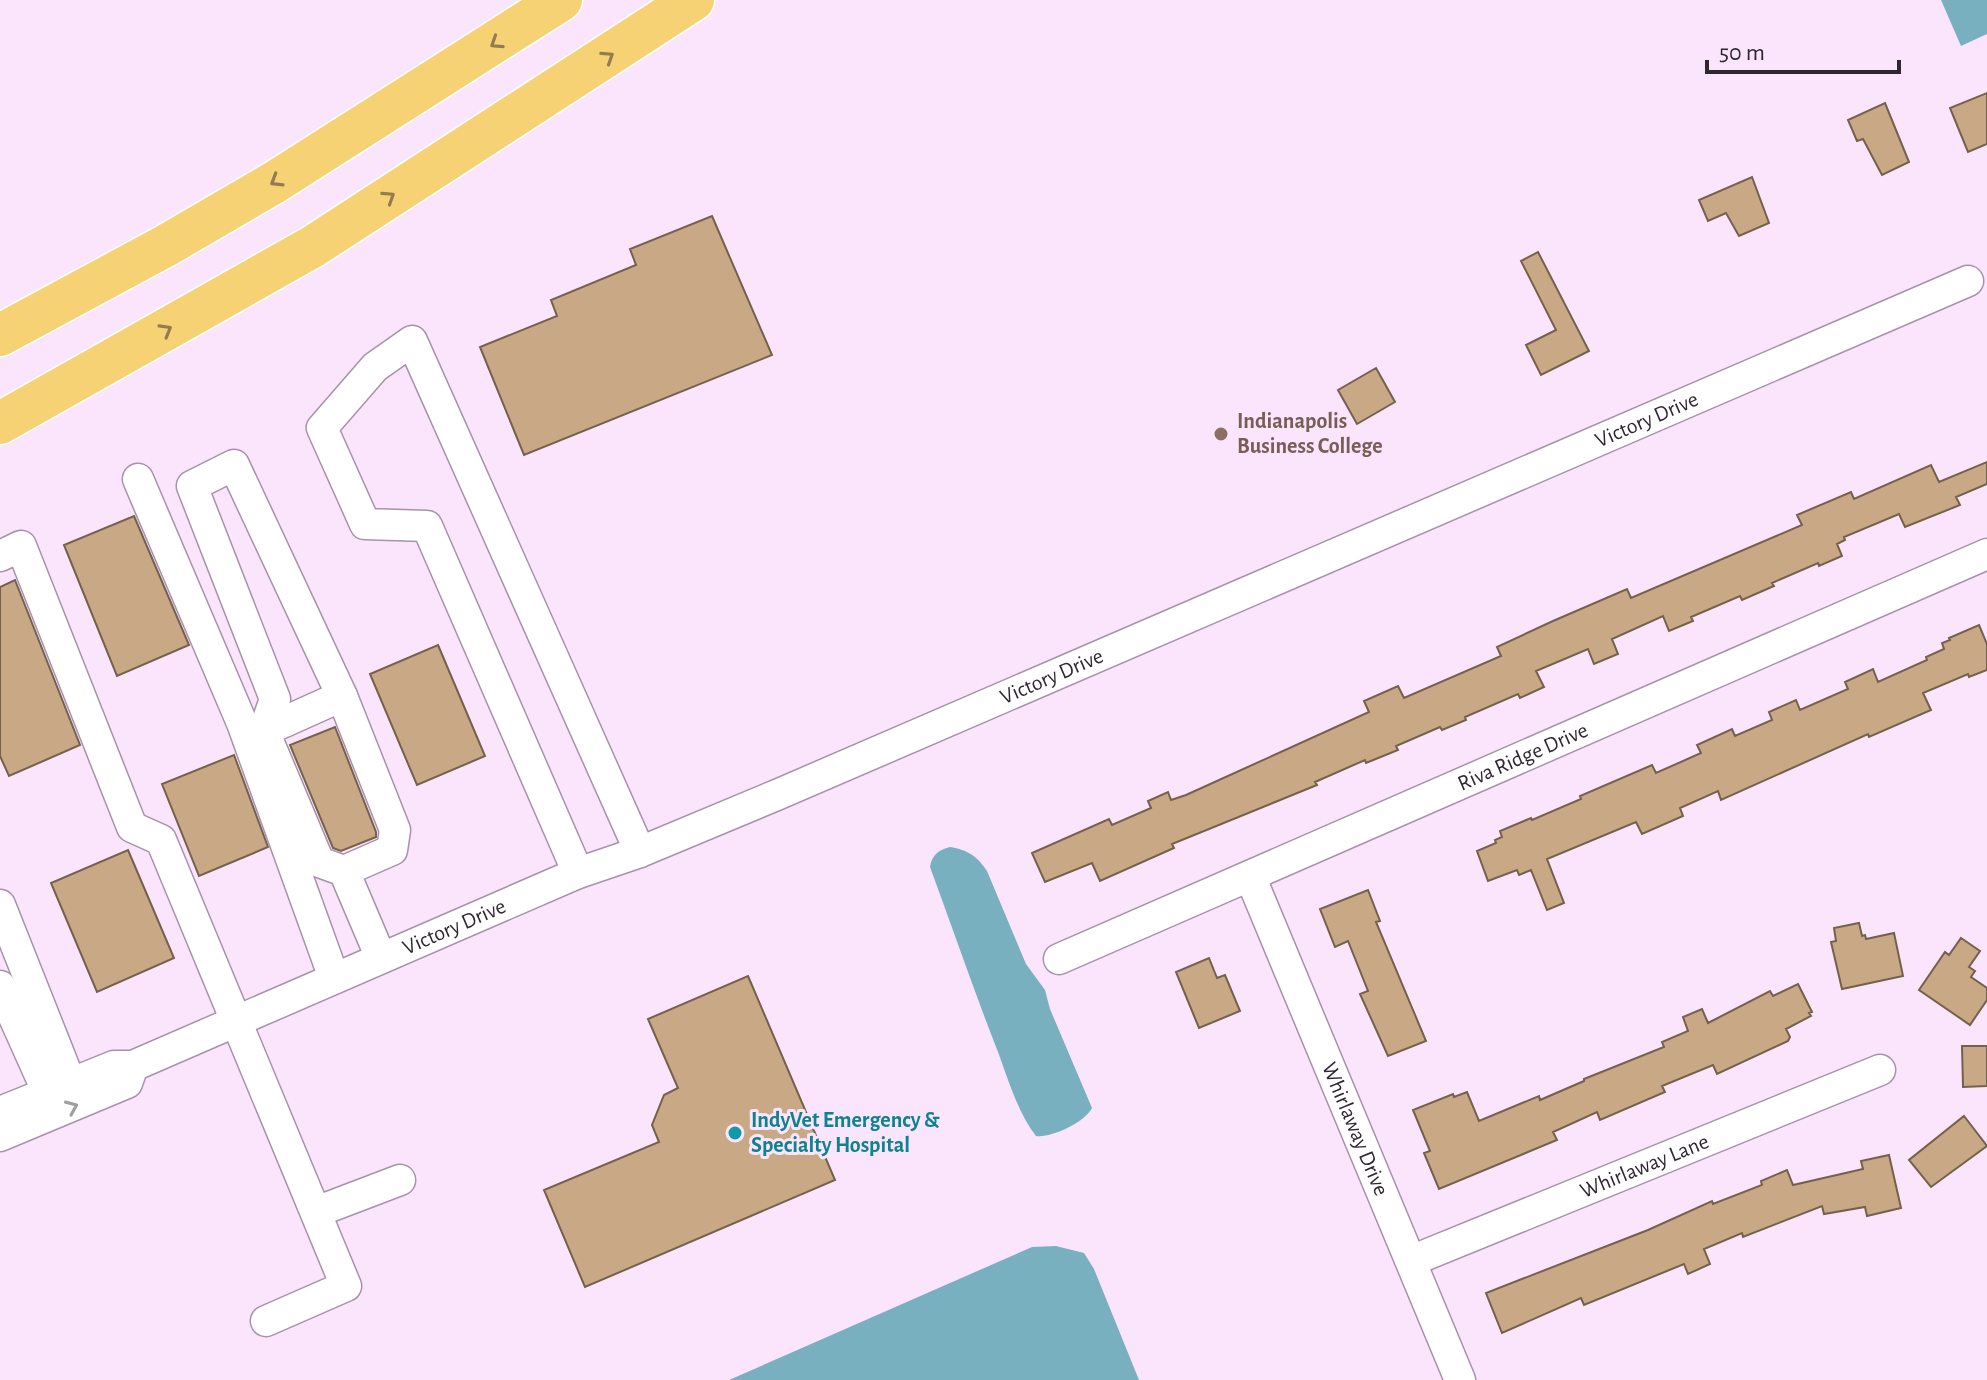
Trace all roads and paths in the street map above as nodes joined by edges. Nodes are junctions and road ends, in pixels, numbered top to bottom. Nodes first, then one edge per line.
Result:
1 (561, 0) edge
2 (693, 0) edge
3 (167, 245) junction
4 (1968, 281) dead end
5 (0, 322) edge
6 (0, 335) edge
7 (129, 352) junction
8 (0, 423) edge
9 (0, 438) edge
10 (138, 479) dead end
11 (1987, 554) edge
12 (0, 556) edge
13 (342, 696) junction
14 (264, 731) junction
15 (640, 852) junction
16 (344, 871) junction
17 (578, 873) junction
18 (1250, 876) junction
19 (0, 905) edge
20 (381, 958) junction
21 (1059, 959) dead end
22 (334, 978) junction
23 (0, 986) edge
24 (237, 1020) junction
25 (133, 1066) junction
26 (1880, 1070) dead end
27 (59, 1088) junction
28 (0, 1112) edge
29 (0, 1136) edge
30 (400, 1180) dead end
31 (316, 1212) junction
32 (1411, 1261) junction
33 (266, 1321) dead end
34 (1460, 1380) edge

1 -> 3 highway
7 -> 2 highway
3 - 5 highway
3 - 6 highway
4 - 15 street, Victory Drive
7 - 8 highway
7 - 9 highway
10 - 22 street
11 - 18 street, Riva Ridge Drive
12 - 24 street
13 - 14 street
13 - 14 street
13 - 16 street
14 - 16 street
15 - 17 street, Victory Drive
15 - 17 street
16 - 20 street
17 - 20 street, Victory Drive
18 - 21 street, Riva Ridge Drive
18 - 32 street, Whirlaway Drive
19 - 27 street
20 - 22 street, Victory Drive
22 - 24 street, Victory Drive
23 - 27 street
24 - 25 street, Victory Drive
24 - 31 street
25 - 27 street, Victory Drive
29 -> 25 street, Victory Drive
26 - 32 street, Whirlaway Lane
27 - 28 street, Victory Drive
30 - 31 street
31 - 33 street
32 - 34 street, Whirlaway Drive

